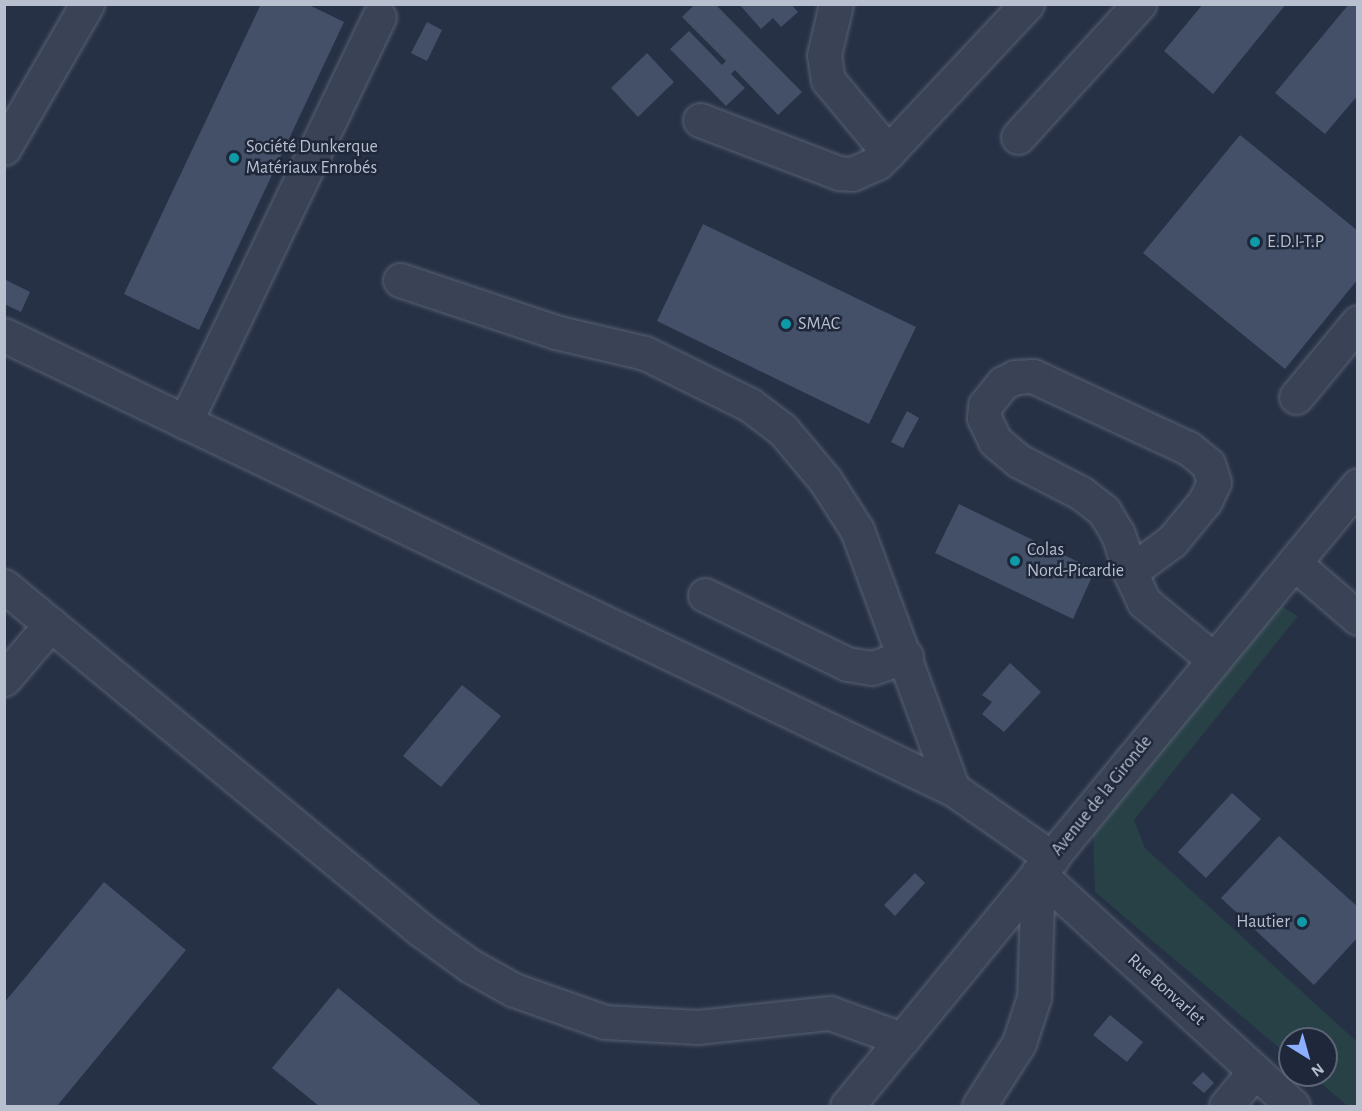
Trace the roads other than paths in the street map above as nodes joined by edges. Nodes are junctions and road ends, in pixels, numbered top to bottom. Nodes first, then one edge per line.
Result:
1 (87, 4) edge
2 (836, 4) edge
3 (1027, 4) edge
4 (1138, 4) edge
5 (379, 17) dead end
6 (700, 120) dead end
7 (1018, 137) dead end
8 (4, 148) edge
9 (888, 152) junction
10 (400, 280) dead end
11 (1356, 327) edge
12 (4, 335) edge
13 (1296, 397) dead end
14 (185, 423) junction
15 (1358, 485) edge
16 (1294, 562) junction
17 (1130, 572) junction
18 (4, 586) edge
19 (705, 595) dead end
20 (1358, 618) edge
21 (51, 624) junction
22 (906, 656) junction
23 (1214, 660) junction
24 (4, 679) edge
25 (953, 789) junction
26 (1045, 865) junction
27 (902, 1039) junction
28 (1255, 1071) junction
29 (847, 1107) edge
30 (979, 1107) edge
31 (1227, 1107) edge
32 (1293, 1107) edge

1 - 8 street
2 - 9 street
3 - 9 street
4 - 7 street
5 - 14 street
6 - 9 street
10 - 22 street
11 - 13 street
12 - 14 street, Rue Bonvarlet
14 - 25 street, Rue Bonvarlet
15 - 16 street, Avenue de la Gironde
16 - 20 street
16 - 23 street, Avenue de la Gironde
17 - 17 street
17 - 23 street
18 - 21 street
19 - 22 street
21 - 24 street
21 - 27 street
22 - 25 street
23 - 26 street, Avenue de la Gironde
25 - 26 street, Rue Bonvarlet
26 - 27 street, Avenue de la Gironde
26 - 28 street, Rue Bonvarlet
26 - 30 street
27 - 29 street, Avenue de la Gironde
28 - 31 street
28 - 32 street, Rue Bonvarlet

